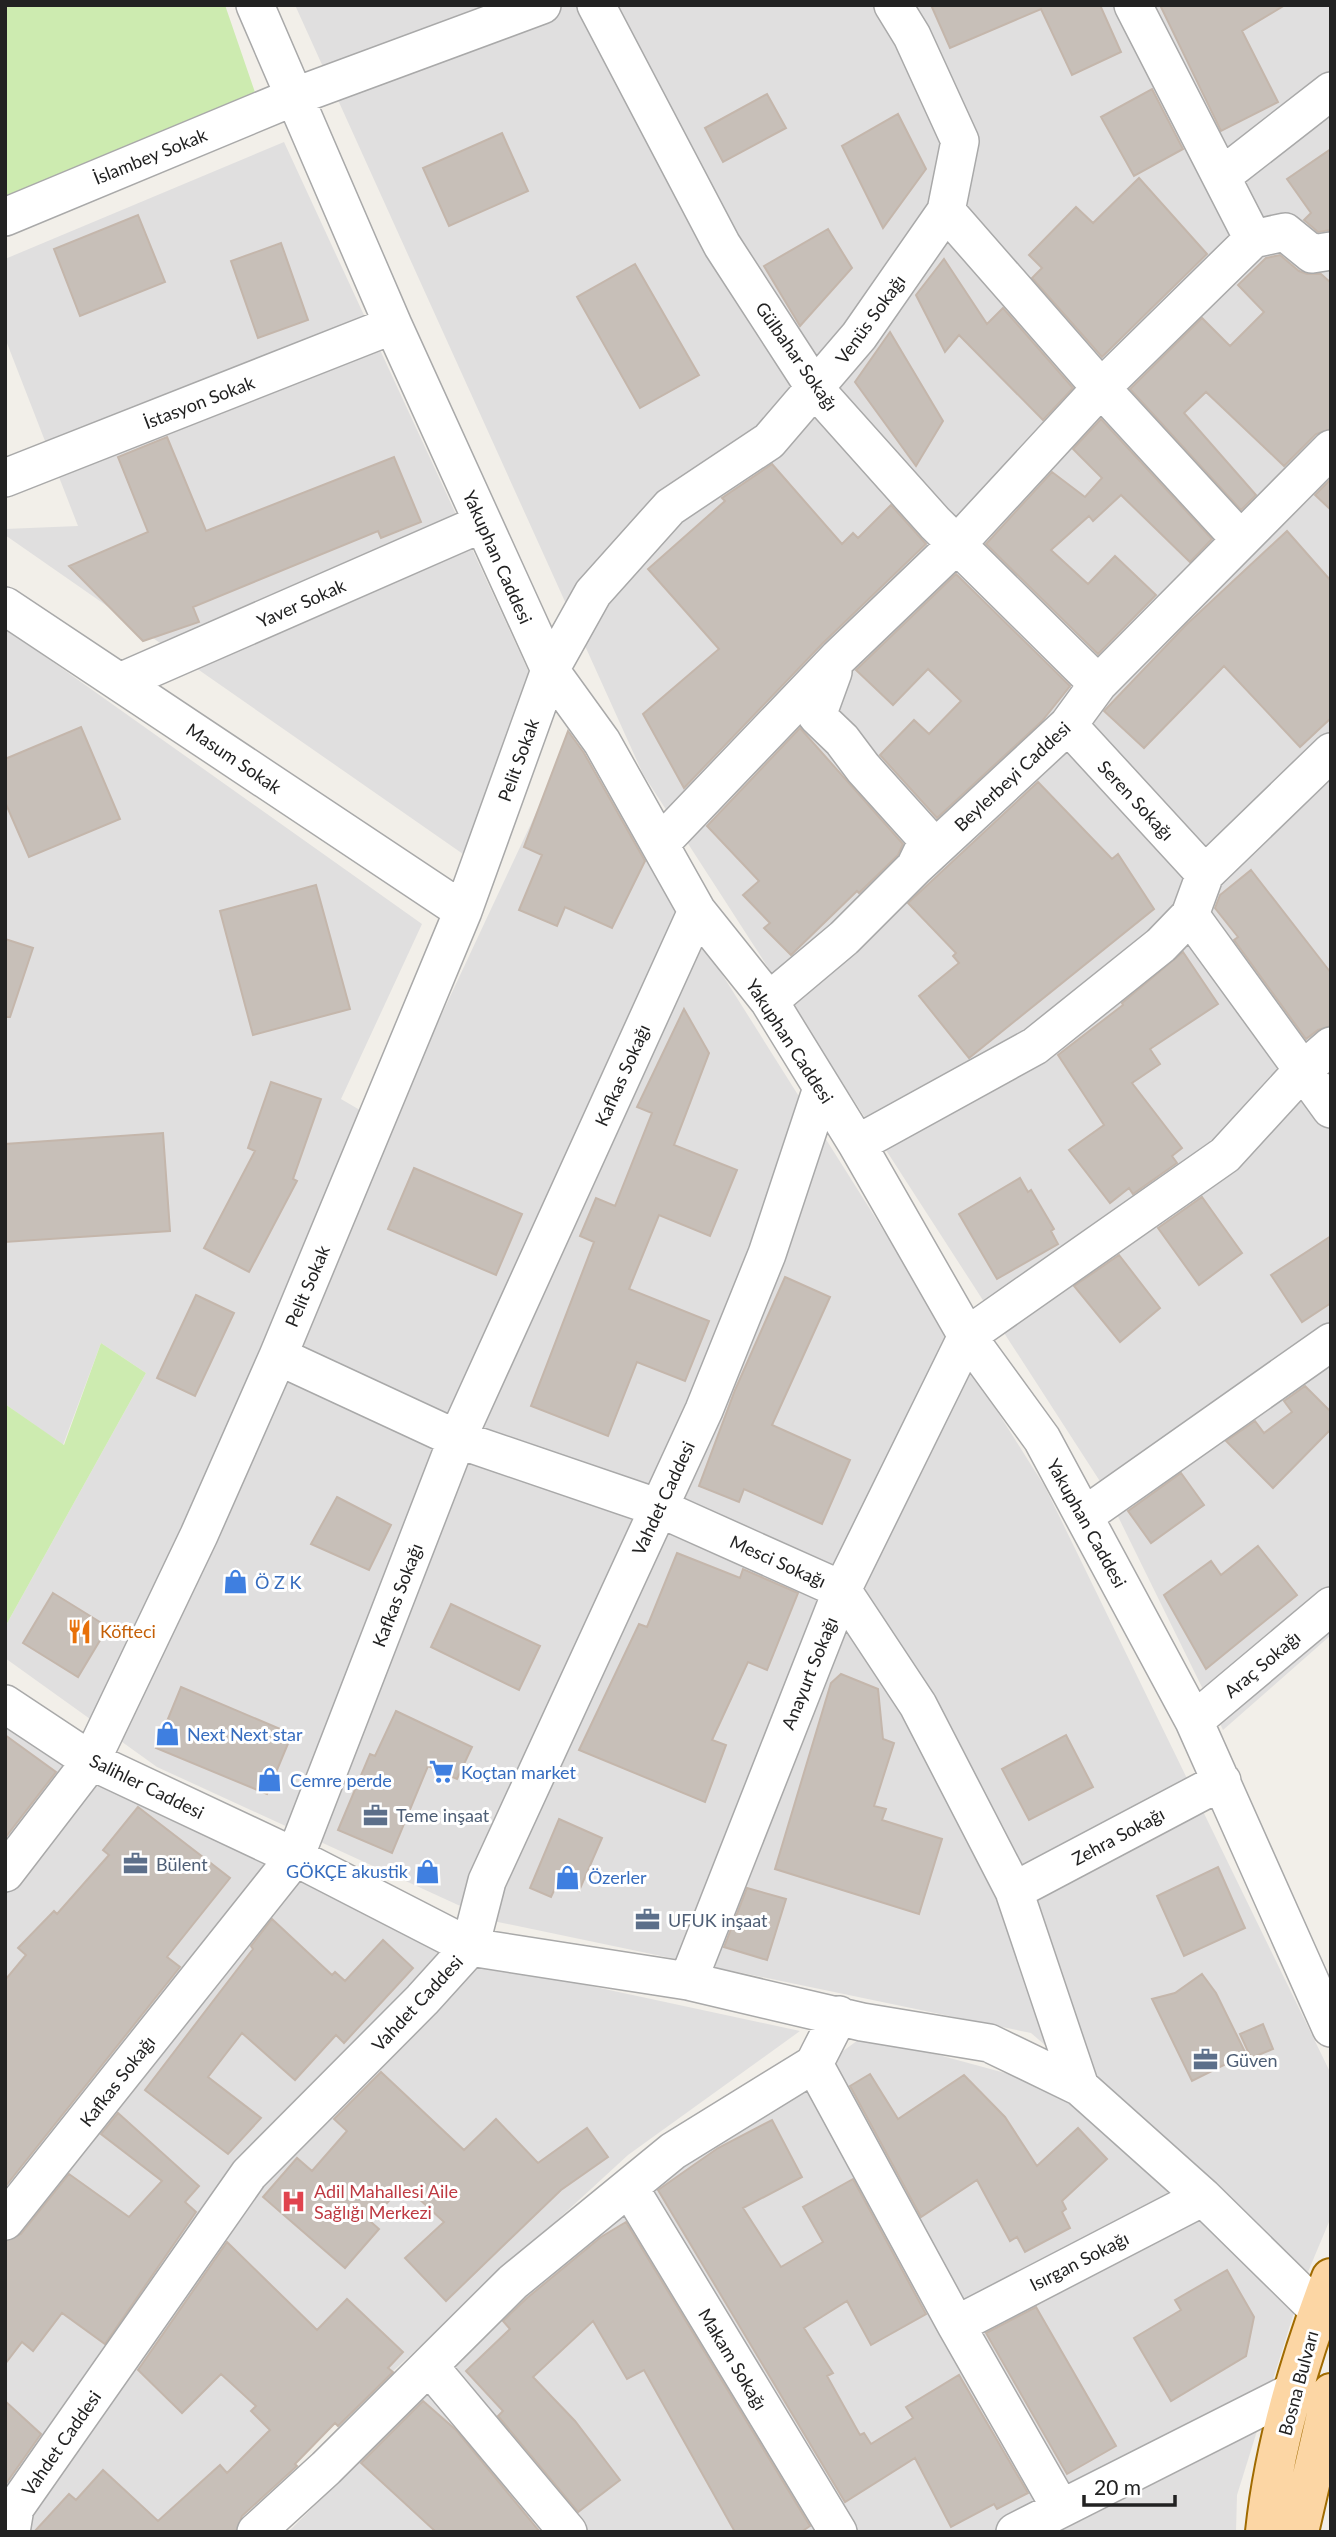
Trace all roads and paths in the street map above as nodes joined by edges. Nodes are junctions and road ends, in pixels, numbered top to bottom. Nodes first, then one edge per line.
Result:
1 (256, 5) edge
2 (542, 5) edge
3 (596, 5) edge
4 (893, 5) edge
5 (1133, 5) edge
6 (1331, 90) edge
7 (296, 96) junction
8 (1222, 176) junction
9 (946, 211) junction
10 (5, 217) edge
11 (1253, 239) junction
12 (1331, 251) edge
13 (393, 326) junction
14 (1101, 388) junction
15 (816, 390) junction
16 (1331, 449) edge
17 (5, 478) edge
18 (483, 523) junction
19 (1240, 538) junction
20 (958, 543) junction
21 (5, 606) edge
22 (838, 658) junction
23 (550, 670) junction
24 (120, 682) junction
25 (1098, 684) junction
26 (1068, 725) junction
27 (1331, 752) edge
28 (660, 844) junction
29 (915, 867) junction
30 (1205, 874) junction
31 (463, 911) junction
32 (696, 911) junction
33 (1191, 915) junction
34 (769, 1001) junction
35 (1331, 1046) edge
36 (1302, 1071) junction
37 (822, 1088) junction
38 (1331, 1109) edge
39 (857, 1144) junction
40 (967, 1336) junction
41 (1331, 1342) edge
42 (278, 1356) junction
43 (457, 1439) junction
44 (659, 1508) junction
45 (1084, 1516) junction
46 (842, 1590) junction
47 (1331, 1606) edge
48 (5, 1704) edge
49 (1194, 1721) junction
50 (91, 1761) junction
51 (1222, 1781) junction
52 (295, 1857) junction
53 (5, 1872) edge
54 (1014, 1891) junction
55 (470, 1947) junction
56 (688, 1981) junction
57 (839, 2015) junction
58 (1331, 2028) edge
59 (814, 2064) junction
60 (1080, 2087) junction
61 (629, 2187) junction
62 (1203, 2197) junction
63 (5, 2221) edge
64 (1324, 2294) edge
65 (956, 2325) junction
66 (429, 2366) junction
67 (1292, 2392) junction
68 (1331, 2393) edge
69 (1060, 2507) junction
70 (11, 2532) edge
71 (256, 2532) edge
72 (568, 2532) edge
73 (838, 2532) edge
74 (1015, 2532) edge
75 (1265, 2532) edge
76 (1299, 2532) edge

1 - 7 street, Yakuphan Caddesi
2 - 7 street, İslambey Sokak
3 - 15 street, Gülbahar Sokağı
4 - 9 street, Venüs Sokağı
5 - 8 street
6 - 8 street
7 - 10 street, İslambey Sokak
7 - 13 street, Yakuphan Caddesi
8 - 11 street
9 - 14 street
9 - 15 street, Venüs Sokağı
11 - 12 street
11 - 14 street
13 - 17 street, İstasyon Sokak
13 - 18 street, Yakuphan Caddesi
14 - 19 street
14 - 20 street
15 - 20 street, Gülbahar Sokağı
15 - 23 street, Venüs Sokağı
16 - 19 street, Beylerbeyi Caddesi
18 - 23 street, Yakuphan Caddesi
18 - 24 street, Yaver Sokak
19 - 25 street, Beylerbeyi Caddesi
20 - 22 street
20 - 25 street, Gülbahar Sokağı
21 - 24 street, Masum Sokak
22 - 28 street
22 - 29 street
23 - 28 street, Yakuphan Caddesi
23 - 31 street, Pelit Sokak
24 - 31 street, Masum Sokak
25 - 26 street, Beylerbeyi Caddesi
26 - 29 street, Beylerbeyi Caddesi
26 - 30 street, Seren Sokağı
27 - 30 street
28 - 32 street, Yakuphan Caddesi
29 - 34 street, Beylerbeyi Caddesi
30 - 33 street
31 - 42 street, Pelit Sokak
32 - 34 street, Yakuphan Caddesi
32 - 43 street, Kafkas Sokağı
33 - 36 street
33 - 39 street
34 - 37 street, Yakuphan Caddesi
35 - 36 street
36 - 38 street
36 - 40 street
37 - 39 street, Yakuphan Caddesi
37 - 44 street, Vahdet Caddesi
39 - 40 street, Yakuphan Caddesi
40 - 45 street, Yakuphan Caddesi
40 - 46 street, Anayurt Sokağı
41 - 45 street
42 - 43 street, Mesci Sokağı
42 - 50 street, Pelit Sokak
43 - 44 street, Mesci Sokağı
43 - 52 street, Kafkas Sokağı
44 - 46 street, Mesci Sokağı
44 - 55 street, Vahdet Caddesi
45 - 49 street, Yakuphan Caddesi
46 - 54 street, Mesci Sokağı
46 - 56 street, Anayurt Sokağı
47 - 49 street, Araç Sokağı
48 - 50 street, Salihler Caddesi
49 - 51 street, Yakuphan Caddesi
50 - 52 street, Salihler Caddesi
50 - 53 street, Pelit Sokak
51 - 54 street, Zehra Sokağı
51 - 58 street, Yakuphan Caddesi
52 - 55 street, Salihler Caddesi
52 - 63 street, Kafkas Sokağı
54 - 60 street, Mesci Sokağı
55 - 56 street, Salihler Caddesi
55 - 70 street, Vahdet Caddesi
56 - 57 street, Salihler Caddesi
57 - 59 street
57 - 60 street, Salihler Caddesi
59 - 61 street
59 - 65 street
60 - 62 street
61 - 66 street
61 - 73 street, Makam Sokağı
62 - 64 street
62 - 65 street, Isırgan Sokağı
64 - 67 main road, Bosna Bulvarı
65 - 69 street
66 - 71 street
66 - 72 street
67 - 69 street
67 - 75 main road, Bosna Bulvarı
68 - 76 main road, Bosna Bulvarı
69 - 74 street

